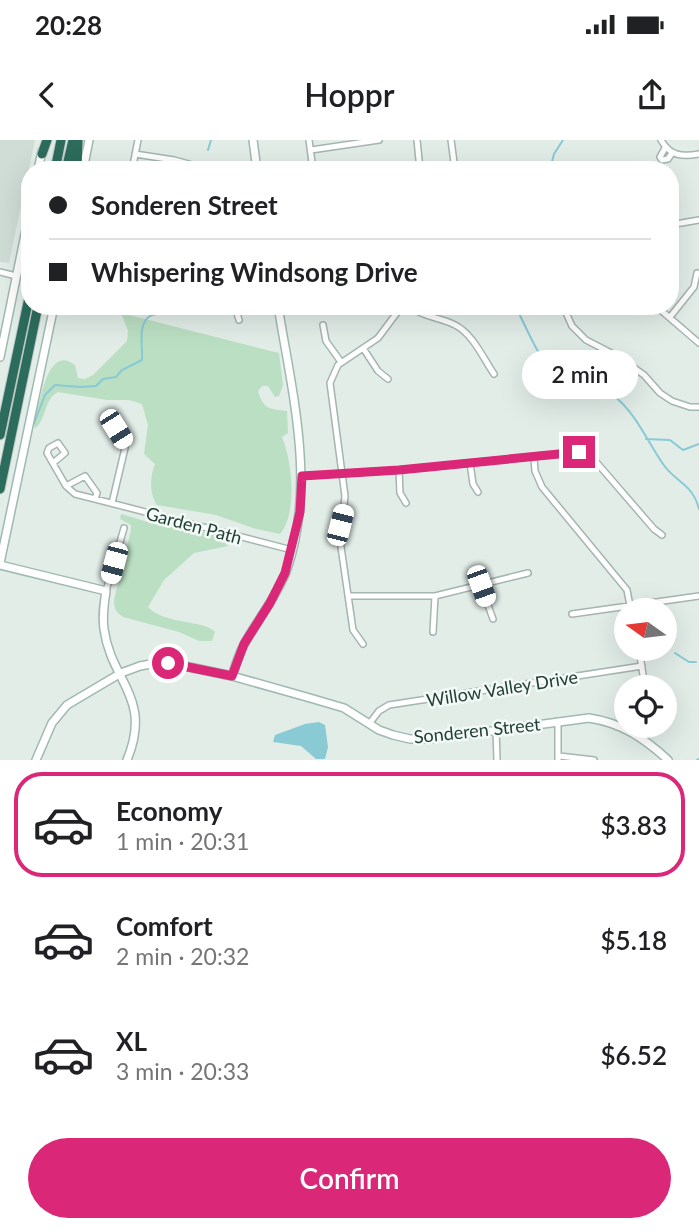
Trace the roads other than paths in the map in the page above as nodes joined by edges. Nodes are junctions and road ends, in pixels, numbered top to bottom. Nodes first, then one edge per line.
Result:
1 (45, 140) edge
2 (61, 140) edge
3 (75, 140) edge
4 (89, 140) edge
5 (138, 140) edge
6 (253, 140) edge
7 (309, 140) edge
8 (379, 140) edge
9 (417, 140) edge
10 (451, 140) edge
11 (661, 140) edge
12 (665, 148) junction
13 (311, 150) junction
14 (672, 153) junction
15 (42, 154) joint
16 (135, 154) junction
17 (699, 154) edge
18 (40, 161) edge
19 (57, 161) edge
20 (69, 161) edge
21 (76, 161) edge
22 (85, 161) edge
23 (134, 161) edge
24 (178, 161) edge
25 (256, 161) edge
26 (312, 161) edge
27 (419, 161) edge
28 (454, 161) edge
29 (699, 220) edge
30 (679, 223) edge
31 (21, 252) edge
32 (0, 272) edge
33 (697, 274) dead end
34 (16, 276) junction
35 (679, 306) edge
36 (25, 315) edge
37 (36, 315) edge
38 (52, 315) edge
39 (237, 315) edge
40 (279, 315) edge
41 (396, 315) edge
42 (424, 315) edge
43 (567, 315) edge
44 (667, 315) edge
45 (670, 317) joint
46 (239, 320) dead end
47 (323, 325) dead end
48 (699, 343) edge
49 (363, 348) junction
50 (0, 357) edge
51 (341, 362) junction
52 (494, 374) dead end
53 (388, 379) dead end
54 (699, 407) edge
55 (108, 416) dead end
56 (0, 435) edge
57 (534, 458) junction
58 (53, 463) dead end
59 (470, 463) junction
60 (399, 470) junction
61 (343, 473) junction
62 (302, 476) junction
63 (66, 486) junction
64 (0, 489) edge
65 (478, 492) dead end
66 (95, 499) junction
67 (112, 503) junction
68 (406, 503) dead end
69 (124, 528) dead end
70 (663, 535) dead end
71 (292, 550) junction
72 (0, 564) edge
73 (528, 573) dead end
74 (481, 586) junction
75 (106, 591) junction
76 (348, 596) junction
77 (435, 596) junction
78 (699, 596) edge
79 (629, 598) edge
80 (677, 600) edge
81 (614, 610) edge
82 (572, 614) dead end
83 (493, 619) dead end
84 (433, 632) dead end
85 (363, 644) dead end
86 (641, 662) edge
87 (642, 666) junction
88 (121, 673) junction
89 (643, 675) edge
90 (232, 676) junction
91 (558, 721) junction
92 (614, 723) edge
93 (369, 724) junction
94 (496, 729) junction
95 (644, 738) edge
96 (558, 758) edge
97 (666, 758) edge
98 (36, 760) edge
99 (127, 760) edge
100 (497, 760) edge
101 (594, 760) edge

1 - 15 highway
2 - 19 highway
3 - 20 highway
3 - 21 highway
4 - 22 street
5 - 16 street
6 - 25 street
7 - 13 street
8 - 13 street
9 - 27 street
10 - 28 street
11 - 12 street
12 - 14 street
12 - 14 street
13 - 26 street
14 - 17 street
15 - 18 street
16 - 23 street
16 - 24 street
29 - 30 street
31 - 34 street
32 - 34 street
33 - 35 street
34 - 50 street
36 - 56 highway
37 - 64 highway
38 - 72 street
39 - 46 street
40 - 62 street
41 - 49 street
42 - 52 street
43 - 54 street
44 - 45 street
45 - 48 street
47 - 51 street
49 - 51 street
49 - 53 street
51 - 61 street
55 - 67 street
57 - 59 street
57 - 70 street
57 - 79 street
58 - 63 street
59 - 60 street
59 - 65 street
60 - 61 street
60 - 68 street
61 - 62 street
61 - 76 street
62 - 71 street
63 - 66 street, Garden Path
63 - 66 street
66 - 67 street, Garden Path
67 - 71 street, Garden Path
69 - 75 street
71 - 90 street
72 - 75 street
73 - 74 street
74 - 77 street
74 - 83 street
75 - 88 street
76 - 77 street
76 - 85 street
77 - 84 street
78 - 80 street
81 - 82 street
86 - 87 street
87 - 89 street
87 - 93 street, Willow Valley Drive
88 - 90 street, Sonderen Street
88 - 98 street, Sonderen Street
88 - 99 street
90 - 93 street, Sonderen Street
91 - 92 street, Sonderen Street
91 - 94 street, Sonderen Street
91 - 96 street
93 - 94 street, Sonderen Street
94 - 100 street
95 - 97 street, Sonderen Street
96 - 101 street

